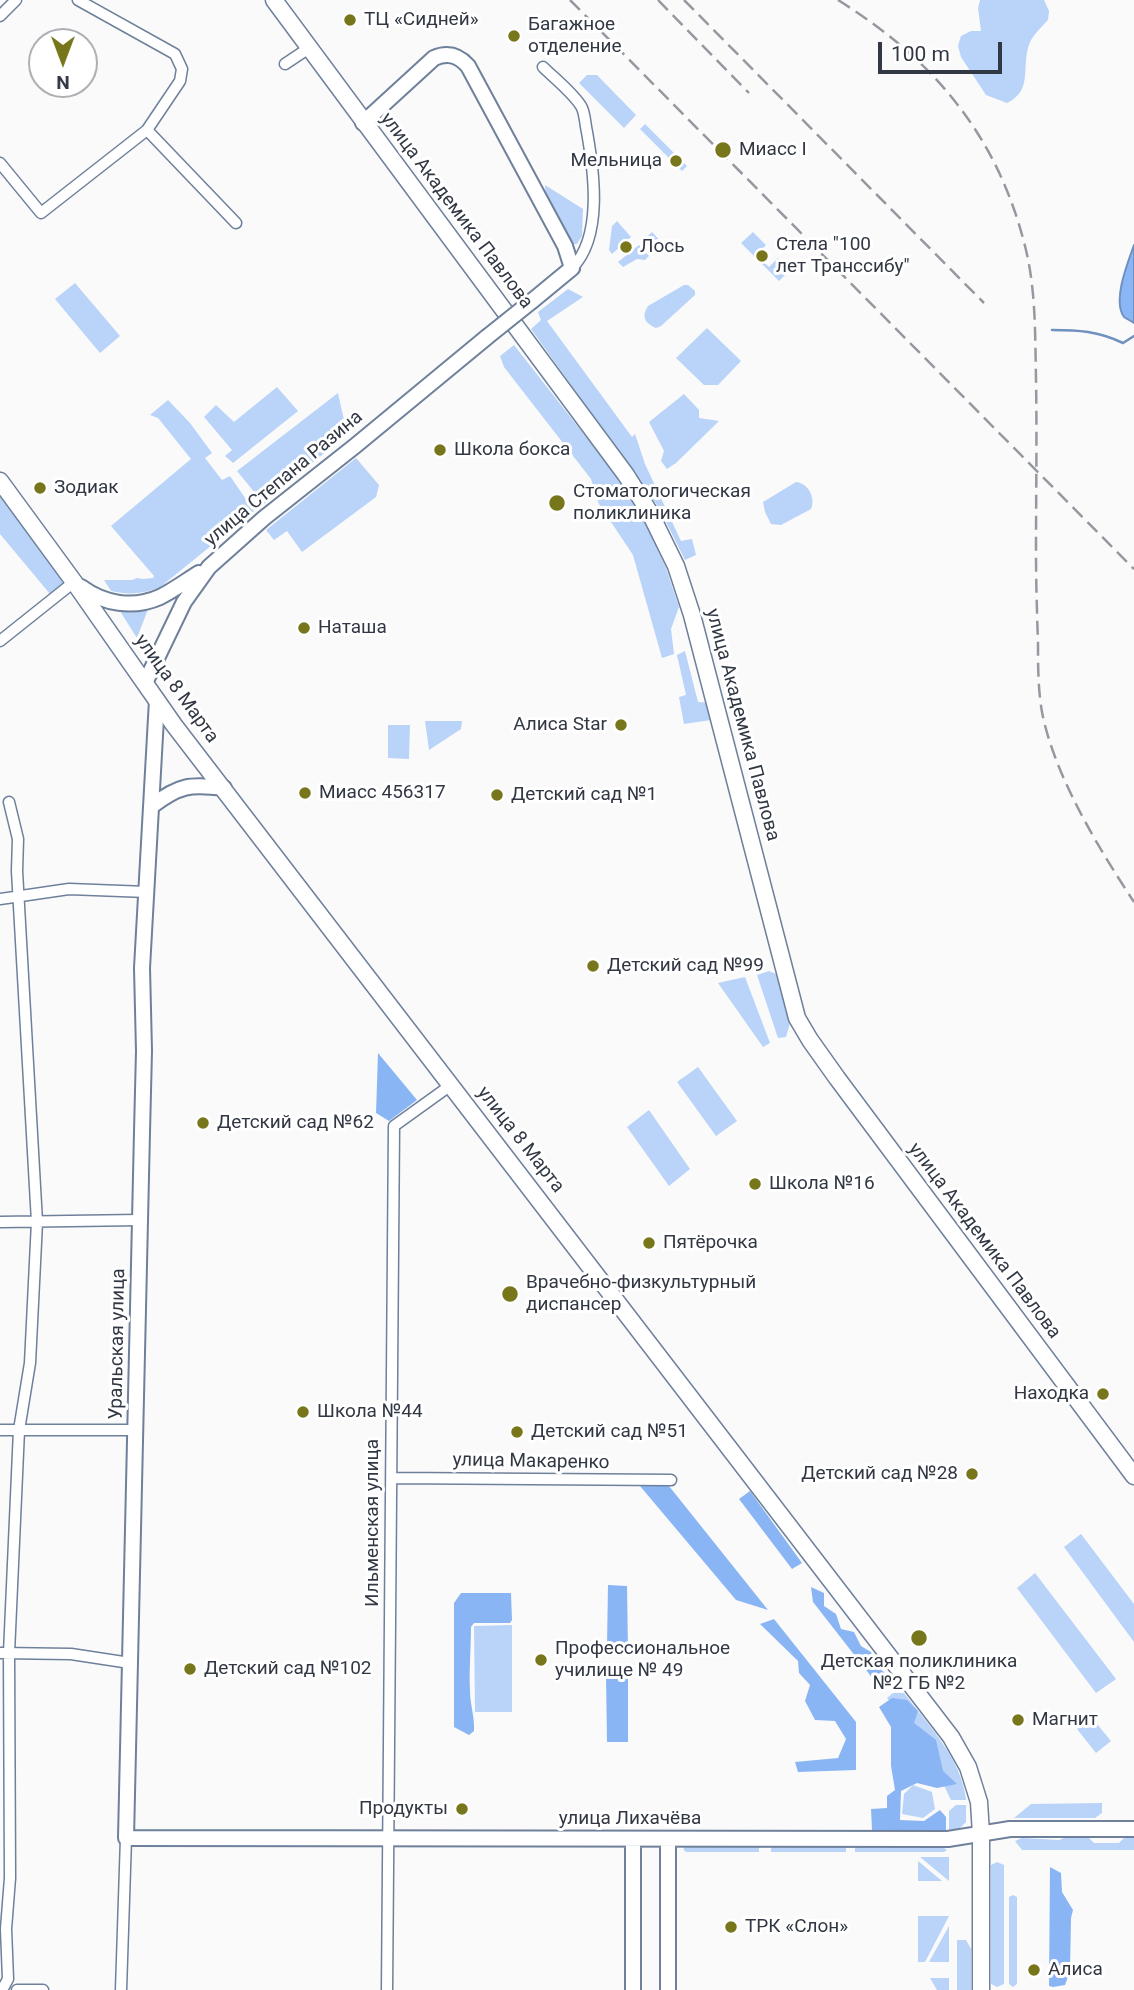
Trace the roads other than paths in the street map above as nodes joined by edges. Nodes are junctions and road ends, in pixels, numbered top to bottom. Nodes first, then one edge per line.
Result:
1 (16, 0) edge
2 (78, 0) edge
3 (274, 0) edge
4 (0, 16) edge
5 (309, 48) junction
6 (285, 64) dead end
7 (542, 66) dead end
8 (363, 122) junction
9 (147, 130) junction
10 (0, 163) edge
11 (236, 223) dead end
12 (572, 268) junction
13 (0, 481) edge
14 (209, 567) junction
15 (75, 582) junction
16 (0, 641) edge
17 (145, 683) junction
18 (157, 700) junction
19 (224, 788) junction
20 (9, 802) dead end
21 (152, 806) junction
22 (147, 892) junction
23 (19, 895) junction
24 (0, 898) edge
25 (451, 1085) junction
26 (140, 1220) junction
27 (0, 1222) edge
28 (37, 1222) junction
29 (0, 1430) edge
30 (19, 1430) junction
31 (135, 1430) junction
32 (1134, 1476) edge
33 (391, 1478) junction
34 (671, 1480) dead end
35 (4, 1653) edge
36 (130, 1663) junction
37 (1134, 1829) edge
38 (981, 1834) junction
39 (126, 1838) junction
40 (388, 1838) junction
41 (634, 1839) junction
42 (668, 1839) junction
43 (2, 1990) edge
44 (18, 1990) edge
45 (43, 1990) edge
46 (121, 1990) edge
47 (387, 1990) edge
48 (633, 1990) edge
49 (668, 1990) edge
50 (981, 1990) edge

1 - 4 street
2 - 9 street
3 - 5 main road, улица Академика Павлова
5 - 6 street
5 - 8 main road, улица Академика Павлова
7 - 12 street
8 - 12 main road
8 - 32 main road, улица Академика Павлова
9 - 10 street
9 - 11 street
12 - 14 main road, улица Степана Разина, bridge
13 - 15 main road, улица 8 Марта
14 - 15 main road
14 - 17 main road, улица Степана Разина
15 - 16 street
15 - 17 main road, улица 8 Марта
17 - 18 main road, улица 8 Марта
18 - 19 main road, улица 8 Марта
18 - 21 main road, Уральская улица
19 - 21 main road
19 - 25 main road, улица 8 Марта
20 - 23 street
21 - 22 main road, Уральская улица
22 - 23 street
22 - 26 main road, Уральская улица
23 - 24 street
23 - 28 street
25 - 33 street, Ильменская улица
25 - 38 main road, улица 8 Марта
26 - 28 street
26 - 31 main road, Уральская улица
27 - 28 street
28 - 30 street
29 - 30 street
30 - 31 street
30 - 35 street
31 - 36 main road, Уральская улица
33 - 34 street, улица Макаренко
33 - 40 street, Ильменская улица
35 - 36 street
35 - 43 street
36 - 39 main road, Уральская улица
37 - 38 main road, улица Лихачёва
38 - 42 main road, улица Лихачёва
38 - 50 main road, улица 8 Марта
39 - 40 main road, улица Лихачёва
39 - 46 street, Уральская улица
40 - 41 main road, улица Лихачёва
40 - 47 street, Ильменская улица
41 - 42 main road, улица Лихачёва
41 - 48 main road
42 - 49 main road
44 - 45 street

